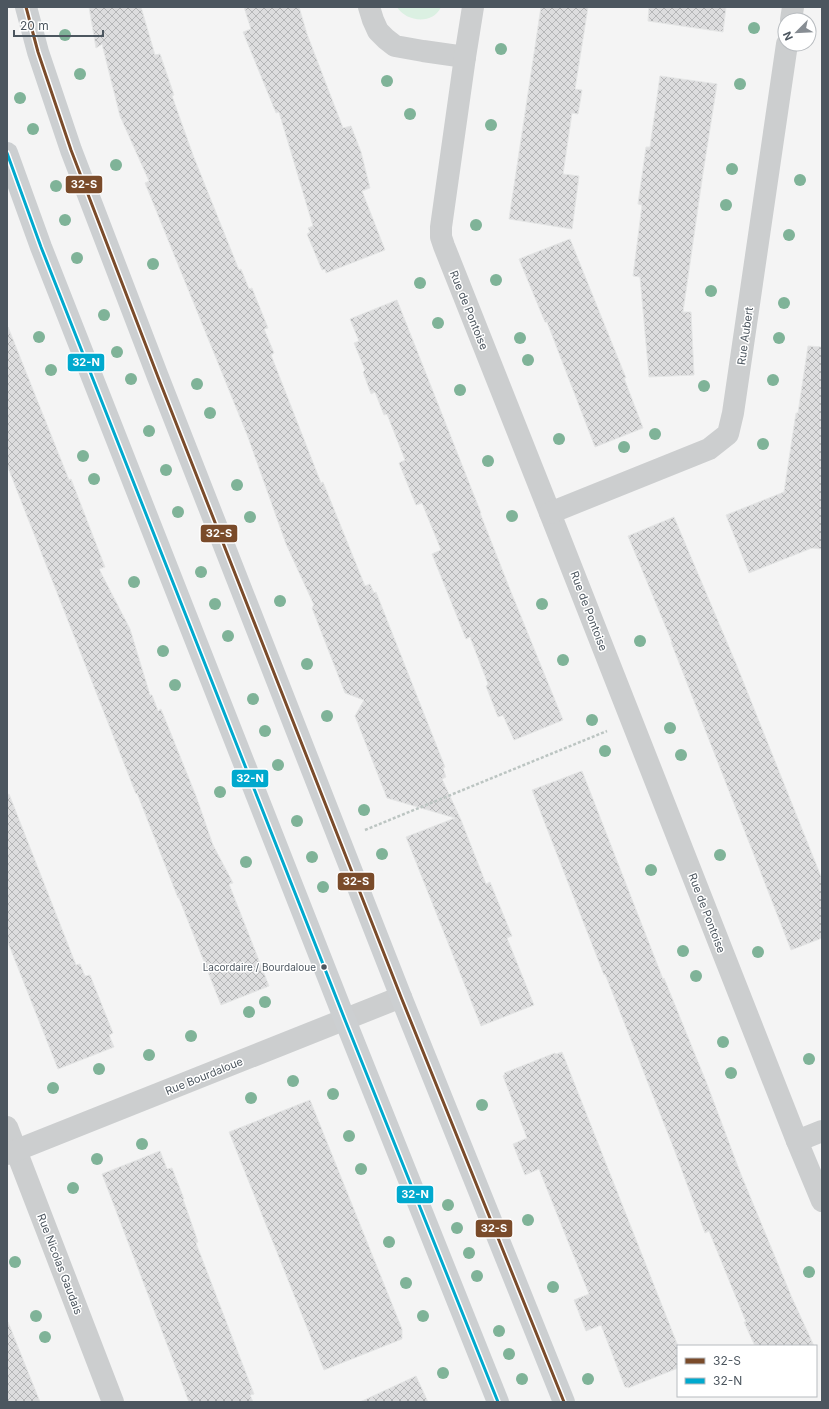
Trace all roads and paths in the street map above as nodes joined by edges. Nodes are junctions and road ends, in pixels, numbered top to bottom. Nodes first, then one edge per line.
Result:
1 (26, 7) edge
2 (369, 7) edge
3 (473, 7) edge
4 (786, 52) edge
5 (465, 57) junction
6 (7, 153) edge
7 (550, 513) junction
8 (607, 731) dead end
9 (364, 830) dead end
10 (401, 997) junction
11 (345, 1020) junction
12 (7, 1127) edge
13 (822, 1131) edge
14 (797, 1141) junction
15 (12, 1153) edge
16 (822, 1201) edge
17 (113, 1402) edge
18 (498, 1402) edge
19 (564, 1402) edge

1 - 10 main road
2 - 5 street
3 - 5 street, Rue de Pontoise
4 - 7 street, Rue Aubert
5 - 7 street, Rue de Pontoise
6 - 11 main road
7 - 14 street, Rue de Pontoise
8 - 9 path
10 - 11 street, Rue Bourdaloue
10 - 19 main road
11 - 15 street, Rue Bourdaloue
11 - 18 main road
12 - 15 street, Rue Nicolas Gaudais
13 - 14 street
14 - 16 street, Rue de Pontoise
15 - 17 street, Rue Nicolas Gaudais

